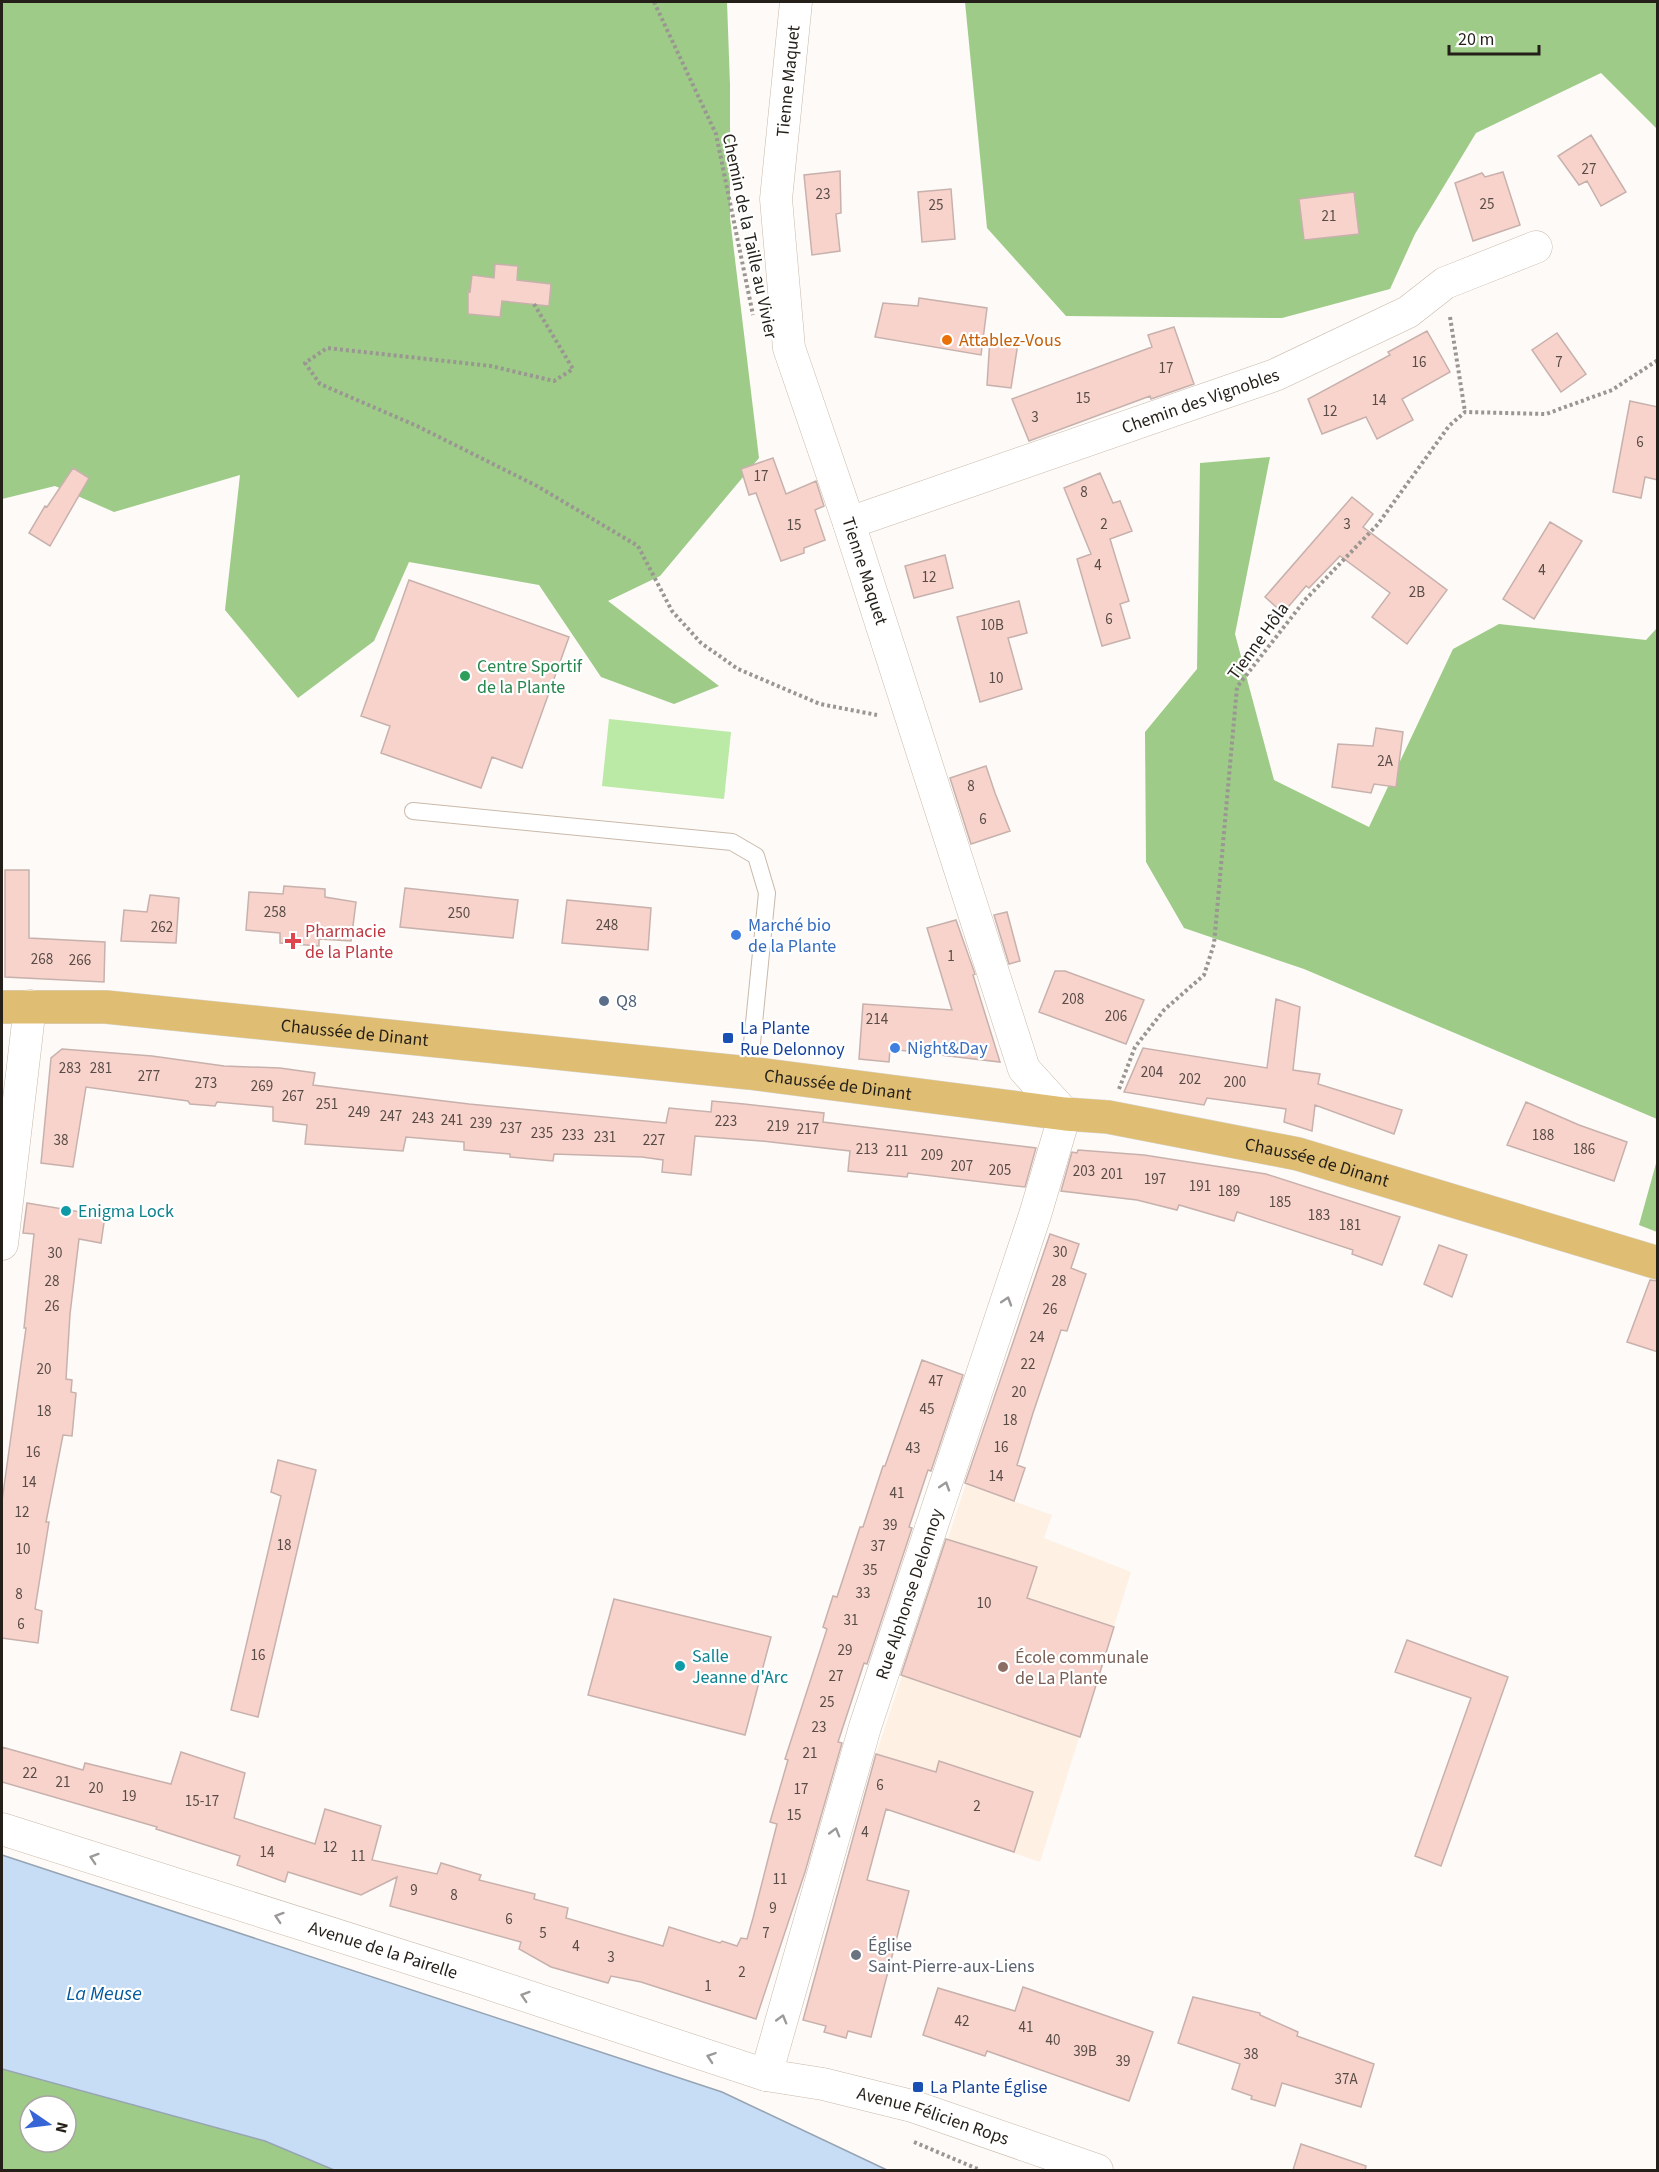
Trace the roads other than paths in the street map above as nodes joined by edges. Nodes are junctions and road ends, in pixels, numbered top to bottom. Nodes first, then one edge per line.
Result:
1 (796, 2) edge
2 (1536, 247) dead end
3 (849, 523) junction
4 (413, 811) dead end
5 (16, 1006) edge
6 (748, 1073) junction
7 (1065, 1114) junction
8 (2, 1244) edge
9 (1658, 1263) edge
10 (2, 1829) edge
11 (766, 2075) junction
12 (1097, 2170) edge

1 - 3 street, Tienne Maquet
2 - 3 street, Chemin des Vignobles
3 - 7 street, Tienne Maquet
4 - 6 lane
5 - 6 main road, Chaussée de Dinant
5 - 8 street
6 - 7 main road, Chaussée de Dinant
7 - 9 main road, Chaussée de Dinant
11 -> 7 street, Rue Alphonse Delonnoy
11 -> 10 street, Avenue de la Pairelle
11 - 12 street, Avenue Félicien Rops

